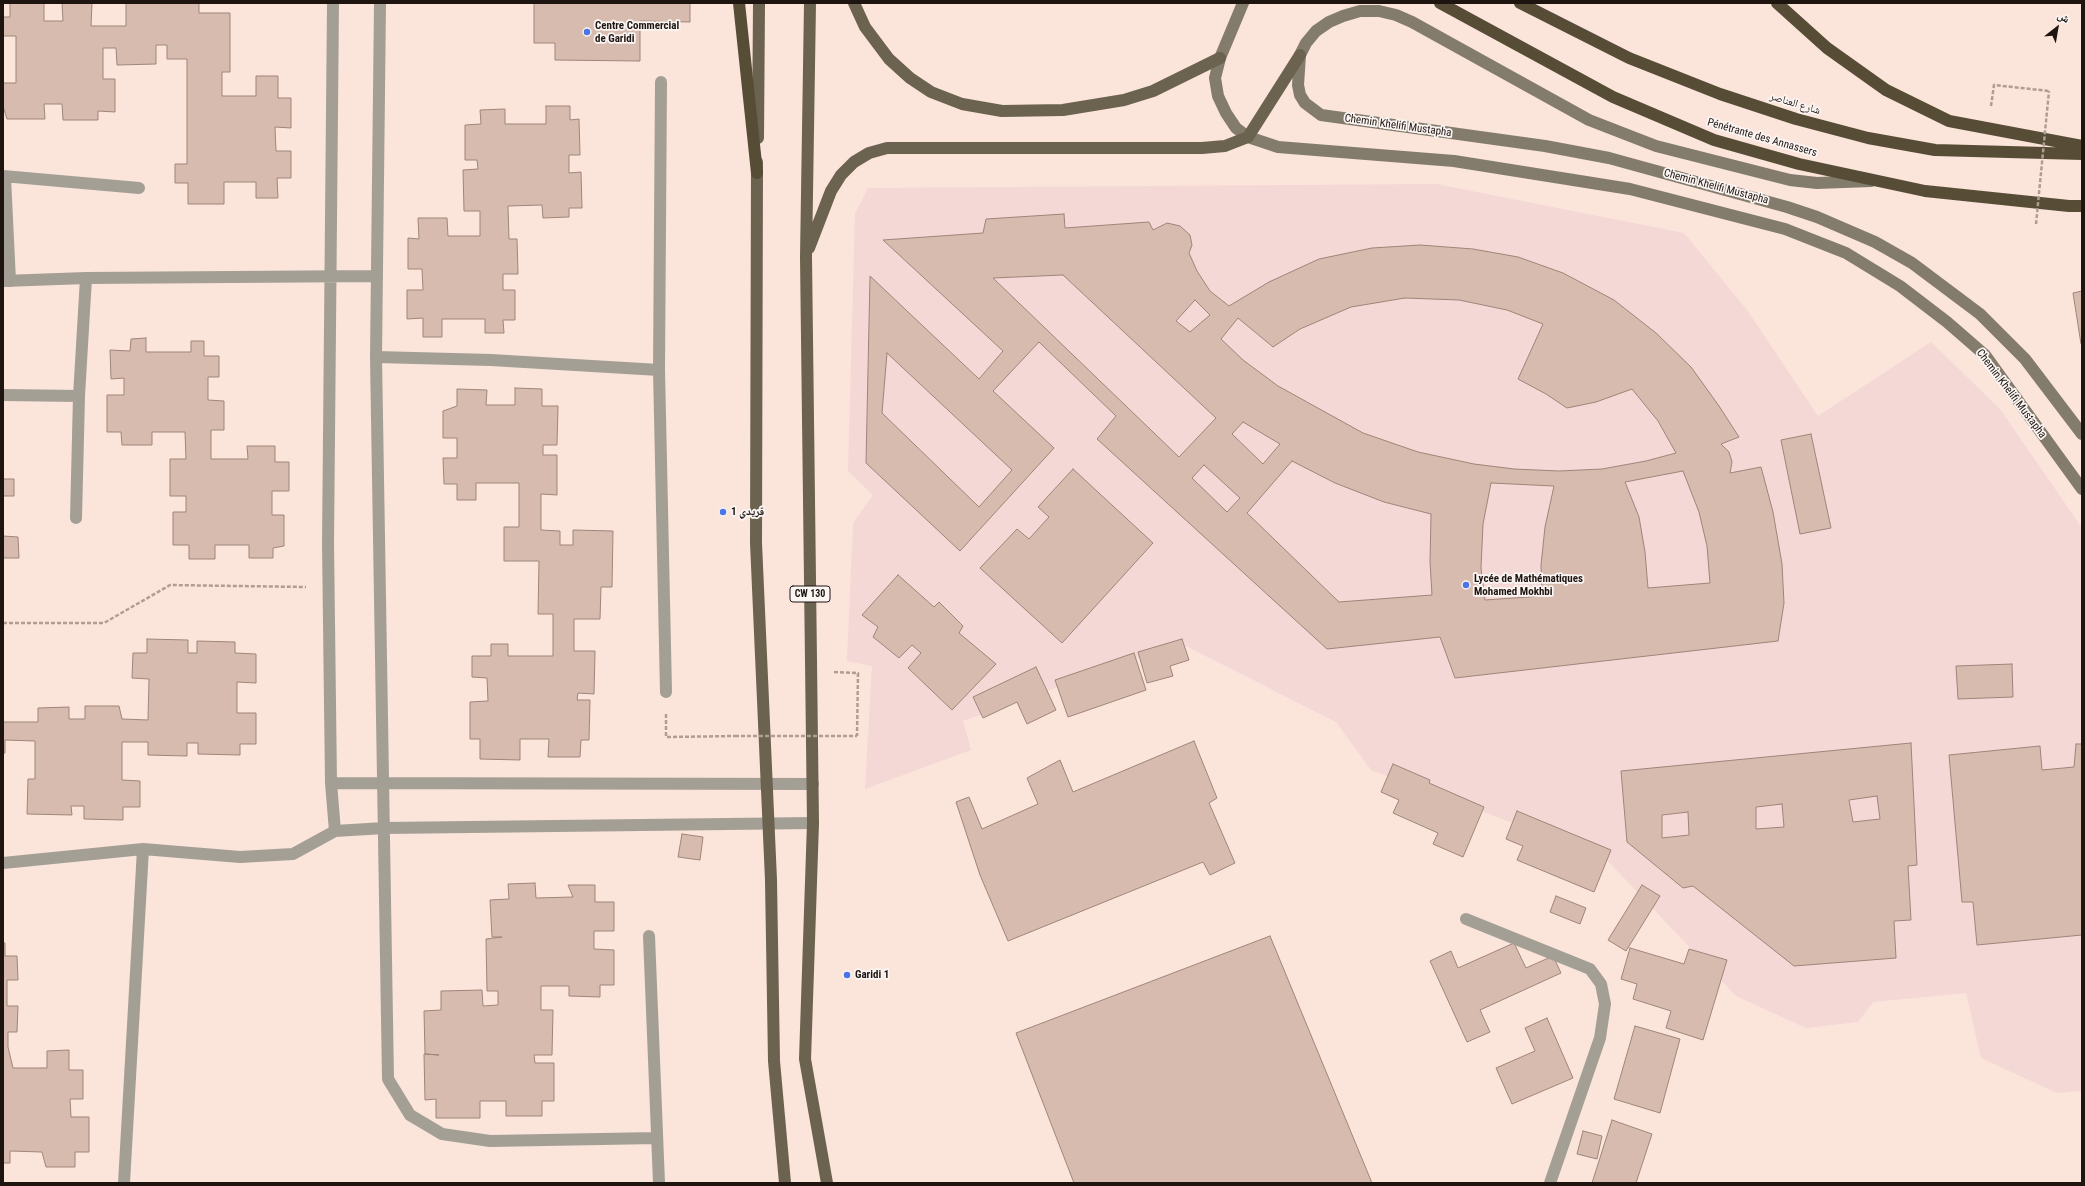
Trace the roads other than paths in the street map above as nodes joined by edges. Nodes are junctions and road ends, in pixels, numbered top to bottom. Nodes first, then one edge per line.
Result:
1 (333, 3) edge
2 (380, 3) edge
3 (739, 3) edge
4 (759, 3) edge
5 (810, 3) edge
6 (854, 3) edge
7 (1243, 3) edge
8 (1440, 3) edge
9 (1520, 3) edge
10 (1777, 3) edge
11 (1300, 54) junction
12 (1220, 58) junction
13 (661, 82) dead end
14 (1248, 137) junction
15 (2082, 146) edge
16 (2082, 154) edge
17 (757, 173) junction
18 (4, 176) edge
19 (1876, 180) junction
20 (139, 188) dead end
21 (2082, 206) edge
22 (806, 257) junction
23 (330, 276) junction
24 (376, 276) junction
25 (86, 278) junction
26 (7, 281) edge
27 (376, 357) junction
28 (659, 370) junction
29 (3, 395) edge
30 (79, 396) junction
31 (2082, 434) edge
32 (2082, 489) edge
33 (76, 518) dead end
34 (666, 692) dead end
35 (331, 783) junction
36 (382, 783) junction
37 (766, 784) junction
38 (813, 784) junction
39 (768, 823) junction
40 (813, 823) junction
41 (384, 828) junction
42 (335, 832) junction
43 (143, 849) junction
44 (3, 863) edge
45 (1466, 919) dead end
46 (649, 936) dead end
47 (657, 1138) junction
48 (124, 1183) edge
49 (659, 1183) edge
50 (785, 1183) edge
51 (827, 1183) edge
52 (1550, 1183) edge

1 - 23 street
2 - 24 street
3 - 17 highway
4 - 17 main road
5 - 22 main road, CW 130
6 - 12 main road
7 - 12 main road, Chemin Khelifi Mustapha
8 - 19 highway, Pénétrante des Annassers
9 - 16 highway, شارع العناصر
10 - 15 highway
11 - 14 main road
11 - 19 main road, Chemin Khelifi Mustapha
11 - 31 main road, Chemin Khelifi Mustapha
12 - 14 main road, Chemin Khelifi Mustapha
13 - 28 street
14 - 22 main road
14 - 32 main road, Chemin Khelifi Mustapha
17 - 37 main road
18 - 20 street
18 - 26 street
19 - 21 highway, Pénétrante des Annassers
22 - 38 main road, CW 130
23 - 24 street
23 - 25 street
23 - 35 street
24 - 27 street
25 - 26 street
25 - 30 street
27 - 28 street
27 - 36 street
28 - 34 street
29 - 30 street
30 - 33 street
35 - 36 street
35 - 42 street
36 - 37 street
36 - 41 street
37 - 38 street
37 - 39 main road
38 - 40 main road, CW 130
39 - 40 street
39 - 41 street
39 - 50 main road
40 - 51 main road, CW 130
41 - 42 street
41 - 47 street
42 - 43 street
43 - 44 street
43 - 48 street
45 - 52 street
46 - 47 street
47 - 49 street

